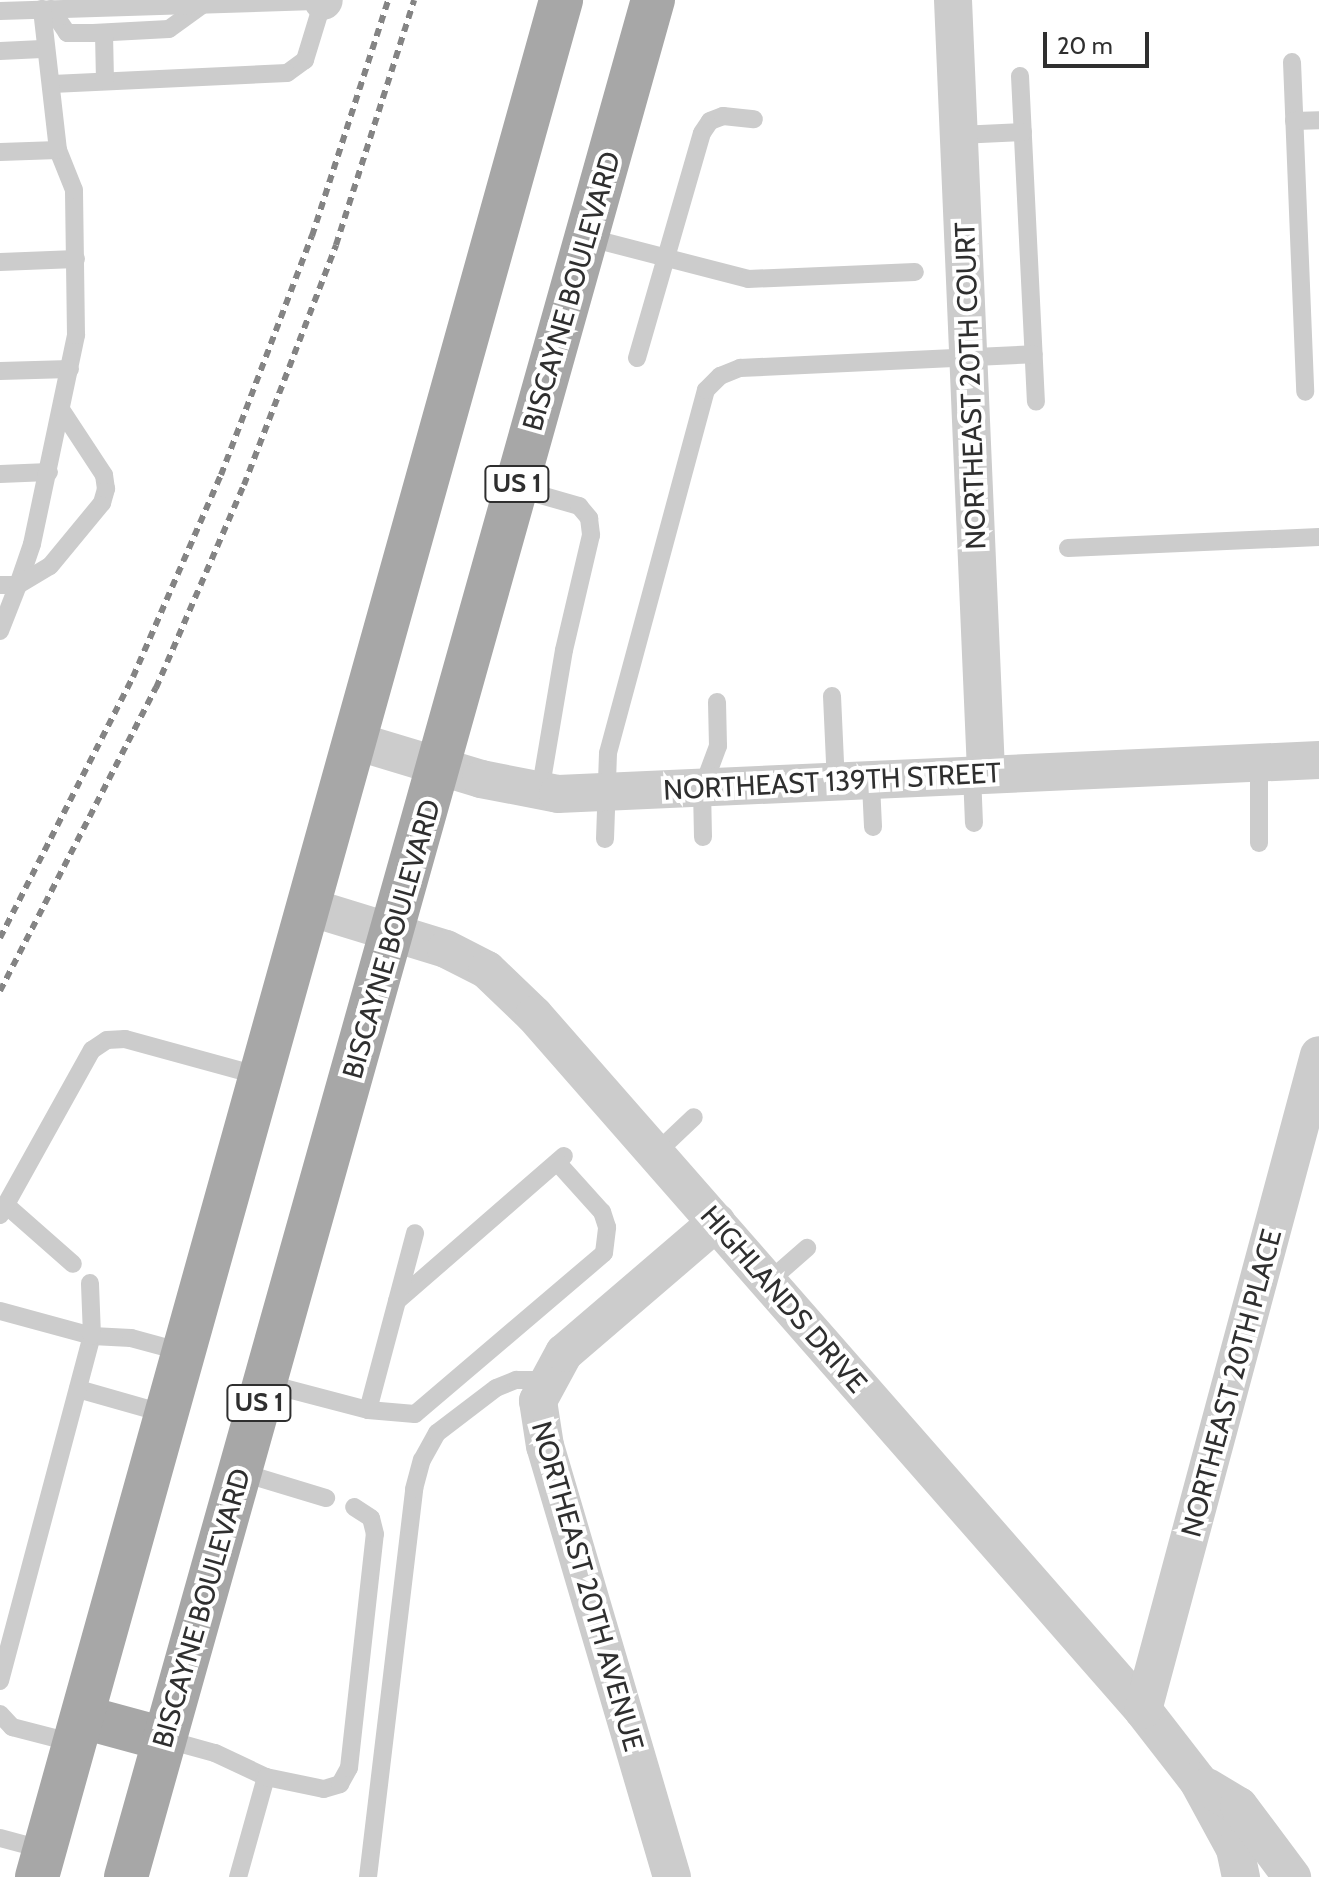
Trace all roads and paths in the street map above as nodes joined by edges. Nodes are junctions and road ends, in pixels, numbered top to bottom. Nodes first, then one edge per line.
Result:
1 (561, 0) edge
2 (653, 0) edge
3 (953, 0) edge
4 (324, 1) edge
5 (202, 5) junction
6 (46, 9) junction
7 (0, 11) edge
8 (104, 33) junction
9 (42, 49) junction
10 (0, 51) edge
11 (1292, 62) dead end
12 (1020, 76) dead end
13 (105, 81) junction
14 (52, 84) junction
15 (754, 119) dead end
16 (1319, 120) edge
17 (1294, 121) junction
18 (1023, 132) junction
19 (959, 135) junction
20 (58, 150) junction
21 (0, 152) edge
22 (586, 237) junction
23 (667, 258) junction
24 (76, 259) junction
25 (0, 262) edge
26 (915, 272) dead end
27 (1311, 344) edge
28 (1034, 354) junction
29 (968, 356) junction
30 (637, 358) dead end
31 (70, 369) junction
32 (0, 371) edge
33 (1305, 392) dead end
34 (1036, 402) dead end
35 (62, 411) junction
36 (49, 472) junction
37 (0, 474) edge
38 (516, 488) junction
39 (1319, 537) edge
40 (1068, 548) dead end
41 (9, 585) edge
42 (0, 631) edge
43 (832, 696) dead end
44 (717, 702) dead end
45 (352, 740) junction
46 (1319, 760) edge
47 (1259, 761) junction
48 (440, 768) junction
49 (979, 773) junction
50 (853, 784) junction
51 (702, 789) junction
52 (540, 792) junction
53 (606, 792) junction
54 (974, 823) dead end
55 (873, 827) dead end
56 (703, 837) dead end
57 (605, 839) dead end
58 (1259, 843) dead end
59 (306, 906) junction
60 (393, 930) junction
61 (1319, 1055) edge
62 (260, 1076) junction
63 (694, 1117) dead end
64 (656, 1153) junction
65 (3, 1210) edge
66 (717, 1222) junction
67 (415, 1233) dead end
68 (807, 1248) dead end
69 (73, 1264) dead end
70 (768, 1282) junction
71 (90, 1283) dead end
72 (397, 1301) junction
73 (0, 1311) edge
74 (92, 1336) junction
75 (183, 1352) junction
76 (548, 1380) junction
77 (265, 1383) junction
78 (78, 1389) junction
79 (368, 1410) junction
80 (166, 1414) junction
81 (240, 1472) junction
82 (326, 1498) dead end
83 (354, 1507) dead end
84 (0, 1681) edge
85 (1143, 1710) junction
86 (0, 1714) edge
87 (79, 1730) junction
88 (164, 1739) junction
89 (266, 1777) junction
90 (1198, 1781) junction
91 (0, 1838) edge
92 (41, 1864) edge
93 (126, 1877) edge
94 (238, 1877) edge
95 (368, 1877) edge
96 (672, 1877) edge
97 (1241, 1877) edge
98 (1292, 1877) edge

1 - 45 main road
2 - 22 main road, BISCAYNE BOULEVARD / US 1
3 - 19 street, NORTHEAST 20TH COURT
4 - 5 lane
4 - 13 lane
5 - 6 lane
5 - 8 lane
6 - 7 lane
6 - 8 lane
6 - 9 lane
8 - 13 lane
9 - 10 lane
9 - 14 lane
11 - 17 lane
12 - 18 lane
13 - 14 lane
14 - 20 lane
15 - 23 lane
16 - 17 lane
17 - 27 lane
18 - 19 lane
18 - 28 lane
19 - 29 street, NORTHEAST 20TH COURT
20 - 21 lane
20 - 24 lane
22 - 23 lane
22 - 38 main road, BISCAYNE BOULEVARD / US 1
23 - 26 lane
23 - 30 lane
24 - 25 lane
24 - 31 lane
27 - 33 lane
28 - 29 lane
28 - 34 lane
29 - 49 street, NORTHEAST 20TH COURT
29 - 53 lane
31 - 32 lane
31 - 35 lane
35 - 36 lane
35 - 41 lane
36 - 37 lane
36 - 41 lane
38 - 48 main road, BISCAYNE BOULEVARD / US 1
38 - 52 lane
39 - 40 lane
41 - 42 lane
43 - 50 lane
44 - 51 lane
45 - 48 street, NORTHEAST 139TH STREET
45 - 59 main road
46 - 47 street, NORTHEAST 139TH STREET
47 - 49 street, NORTHEAST 139TH STREET
47 - 58 lane
48 - 52 street, NORTHEAST 139TH STREET
48 - 60 main road, BISCAYNE BOULEVARD / US 1
49 - 50 street, NORTHEAST 139TH STREET
49 - 54 lane
50 - 51 street, NORTHEAST 139TH STREET
50 - 55 lane
51 - 53 street, NORTHEAST 139TH STREET
51 - 56 lane
52 - 53 street, NORTHEAST 139TH STREET
53 - 57 lane
59 - 60 street, HIGHLANDS DRIVE
59 - 62 main road
60 - 64 street, HIGHLANDS DRIVE
60 - 77 main road, BISCAYNE BOULEVARD / US 1
61 - 85 street, NORTHEAST 20TH PLACE
62 - 65 lane
62 - 75 main road
63 - 64 lane
64 - 66 street, HIGHLANDS DRIVE
65 - 69 lane
66 - 70 street, HIGHLANDS DRIVE
66 - 76 street, NORTHEAST 20TH AVENUE
67 - 72 lane
68 - 70 lane
70 - 85 street, HIGHLANDS DRIVE
71 - 74 lane
72 - 79 lane
72 - 79 lane
73 - 74 lane
74 - 75 lane
74 - 78 lane
75 - 80 main road
76 - 95 lane
76 - 96 street, NORTHEAST 20TH AVENUE
77 - 79 lane
77 - 81 main road, BISCAYNE BOULEVARD / US 1
78 - 80 lane
78 - 84 lane
80 - 87 main road
81 - 82 lane
81 - 88 main road, BISCAYNE BOULEVARD / US 1
83 - 89 lane
85 - 90 street, HIGHLANDS DRIVE
86 - 87 lane
87 - 88 main road
87 - 92 main road
88 - 89 lane
88 - 93 main road, BISCAYNE BOULEVARD / US 1
89 - 94 lane
90 - 97 street, HIGHLANDS DRIVE
90 - 98 street, HIGHLANDS DRIVE
91 - 92 lane

